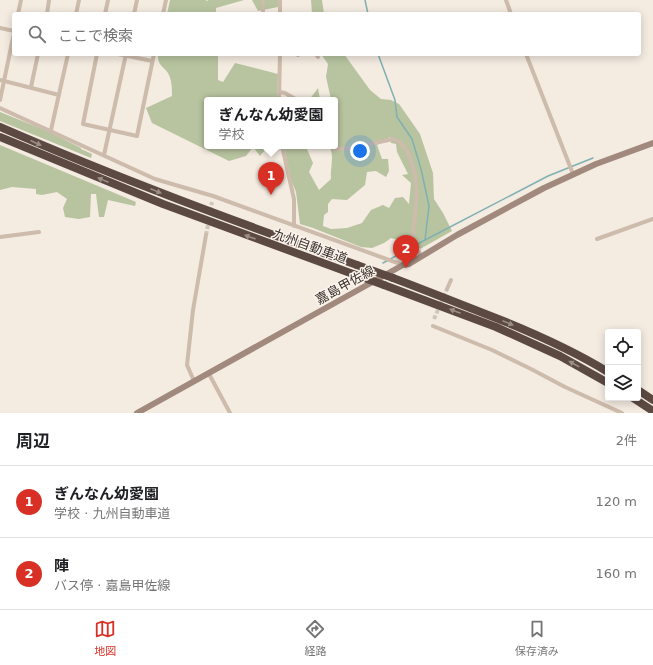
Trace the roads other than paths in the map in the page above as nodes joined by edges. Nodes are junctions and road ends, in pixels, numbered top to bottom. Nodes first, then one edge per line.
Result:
1 (21, 0) edge
2 (50, 0) edge
3 (79, 0) edge
4 (108, 0) edge
5 (137, 0) edge
6 (166, 0) edge
7 (262, 0) edge
8 (280, 0) edge
9 (506, 0) edge
10 (18, 12) edge
11 (47, 12) edge
12 (76, 12) edge
13 (105, 12) edge
14 (134, 12) edge
15 (163, 12) edge
16 (263, 12) edge
17 (280, 12) edge
18 (510, 12) edge
19 (0, 28) edge
20 (12, 31) edge
21 (12, 40) edge
22 (38, 56) edge
23 (68, 56) edge
24 (97, 56) edge
25 (126, 56) edge
26 (130, 56) edge
27 (153, 56) edge
28 (280, 56) edge
29 (527, 56) edge
30 (152, 61) junction
31 (2, 80) edge
32 (31, 87) junction
33 (280, 92) junction
34 (59, 94) junction
35 (279, 97) edge
36 (292, 97) edge
37 (0, 100) edge
38 (0, 108) edge
39 (0, 127) edge
40 (51, 130) junction
41 (109, 130) junction
42 (0, 137) edge
43 (653, 143) edge
44 (283, 149) edge
45 (338, 149) edge
46 (104, 155) junction
47 (572, 172) junction
48 (213, 196) junction
49 (212, 202) tunnel mouth
50 (653, 218) edge
51 (294, 226) junction
52 (39, 232) dead end
53 (206, 235) tunnel mouth
54 (0, 237) edge
55 (597, 239) dead end
56 (420, 254) junction
57 (403, 265) junction
58 (450, 280) dead end
59 (448, 289) tunnel mouth
60 (433, 326) dead end
61 (605, 370) edge
62 (209, 374) junction
63 (194, 381) junction
64 (605, 381) edge
65 (641, 392) edge
66 (653, 400) edge
67 (638, 401) edge
68 (653, 411) edge
69 (137, 413) edge
70 (230, 413) edge
71 (622, 413) edge

1 - 10 street
2 - 11 street
3 - 12 street
4 - 13 street
5 - 14 street
6 - 15 street
7 - 16 street
8 - 17 street
9 - 18 street
19 - 20 street
21 - 31 street
22 - 32 street
23 - 34 street
24 - 41 street
25 - 41 street
26 - 30 street
27 - 30 street
28 - 33 street
29 - 47 street
30 - 41 street
31 - 32 street
31 - 37 street
32 - 34 street
33 - 35 street
33 - 36 street
34 - 40 street
38 - 40 street
39 -> 61 highway, 九州自動車道, bridge
40 - 46 street
41 - 46 street
64 -> 42 highway, 九州自動車道, bridge
43 - 47 main road, 嘉島甲佐線
44 - 51 street
45 - 56 street
46 - 48 street
47 - 56 main road, 嘉島甲佐線
48 - 49 street
48 - 51 street
50 - 55 street
51 - 57 street
52 - 54 street
53 - 63 street
56 - 57 main road, 嘉島甲佐線
57 - 62 main road, 嘉島甲佐線
58 - 59 street
60 - 71 street
62 - 63 main road, 嘉島甲佐線
62 - 70 street
63 - 69 main road, 嘉島甲佐線
65 - 66 highway
67 - 68 highway

